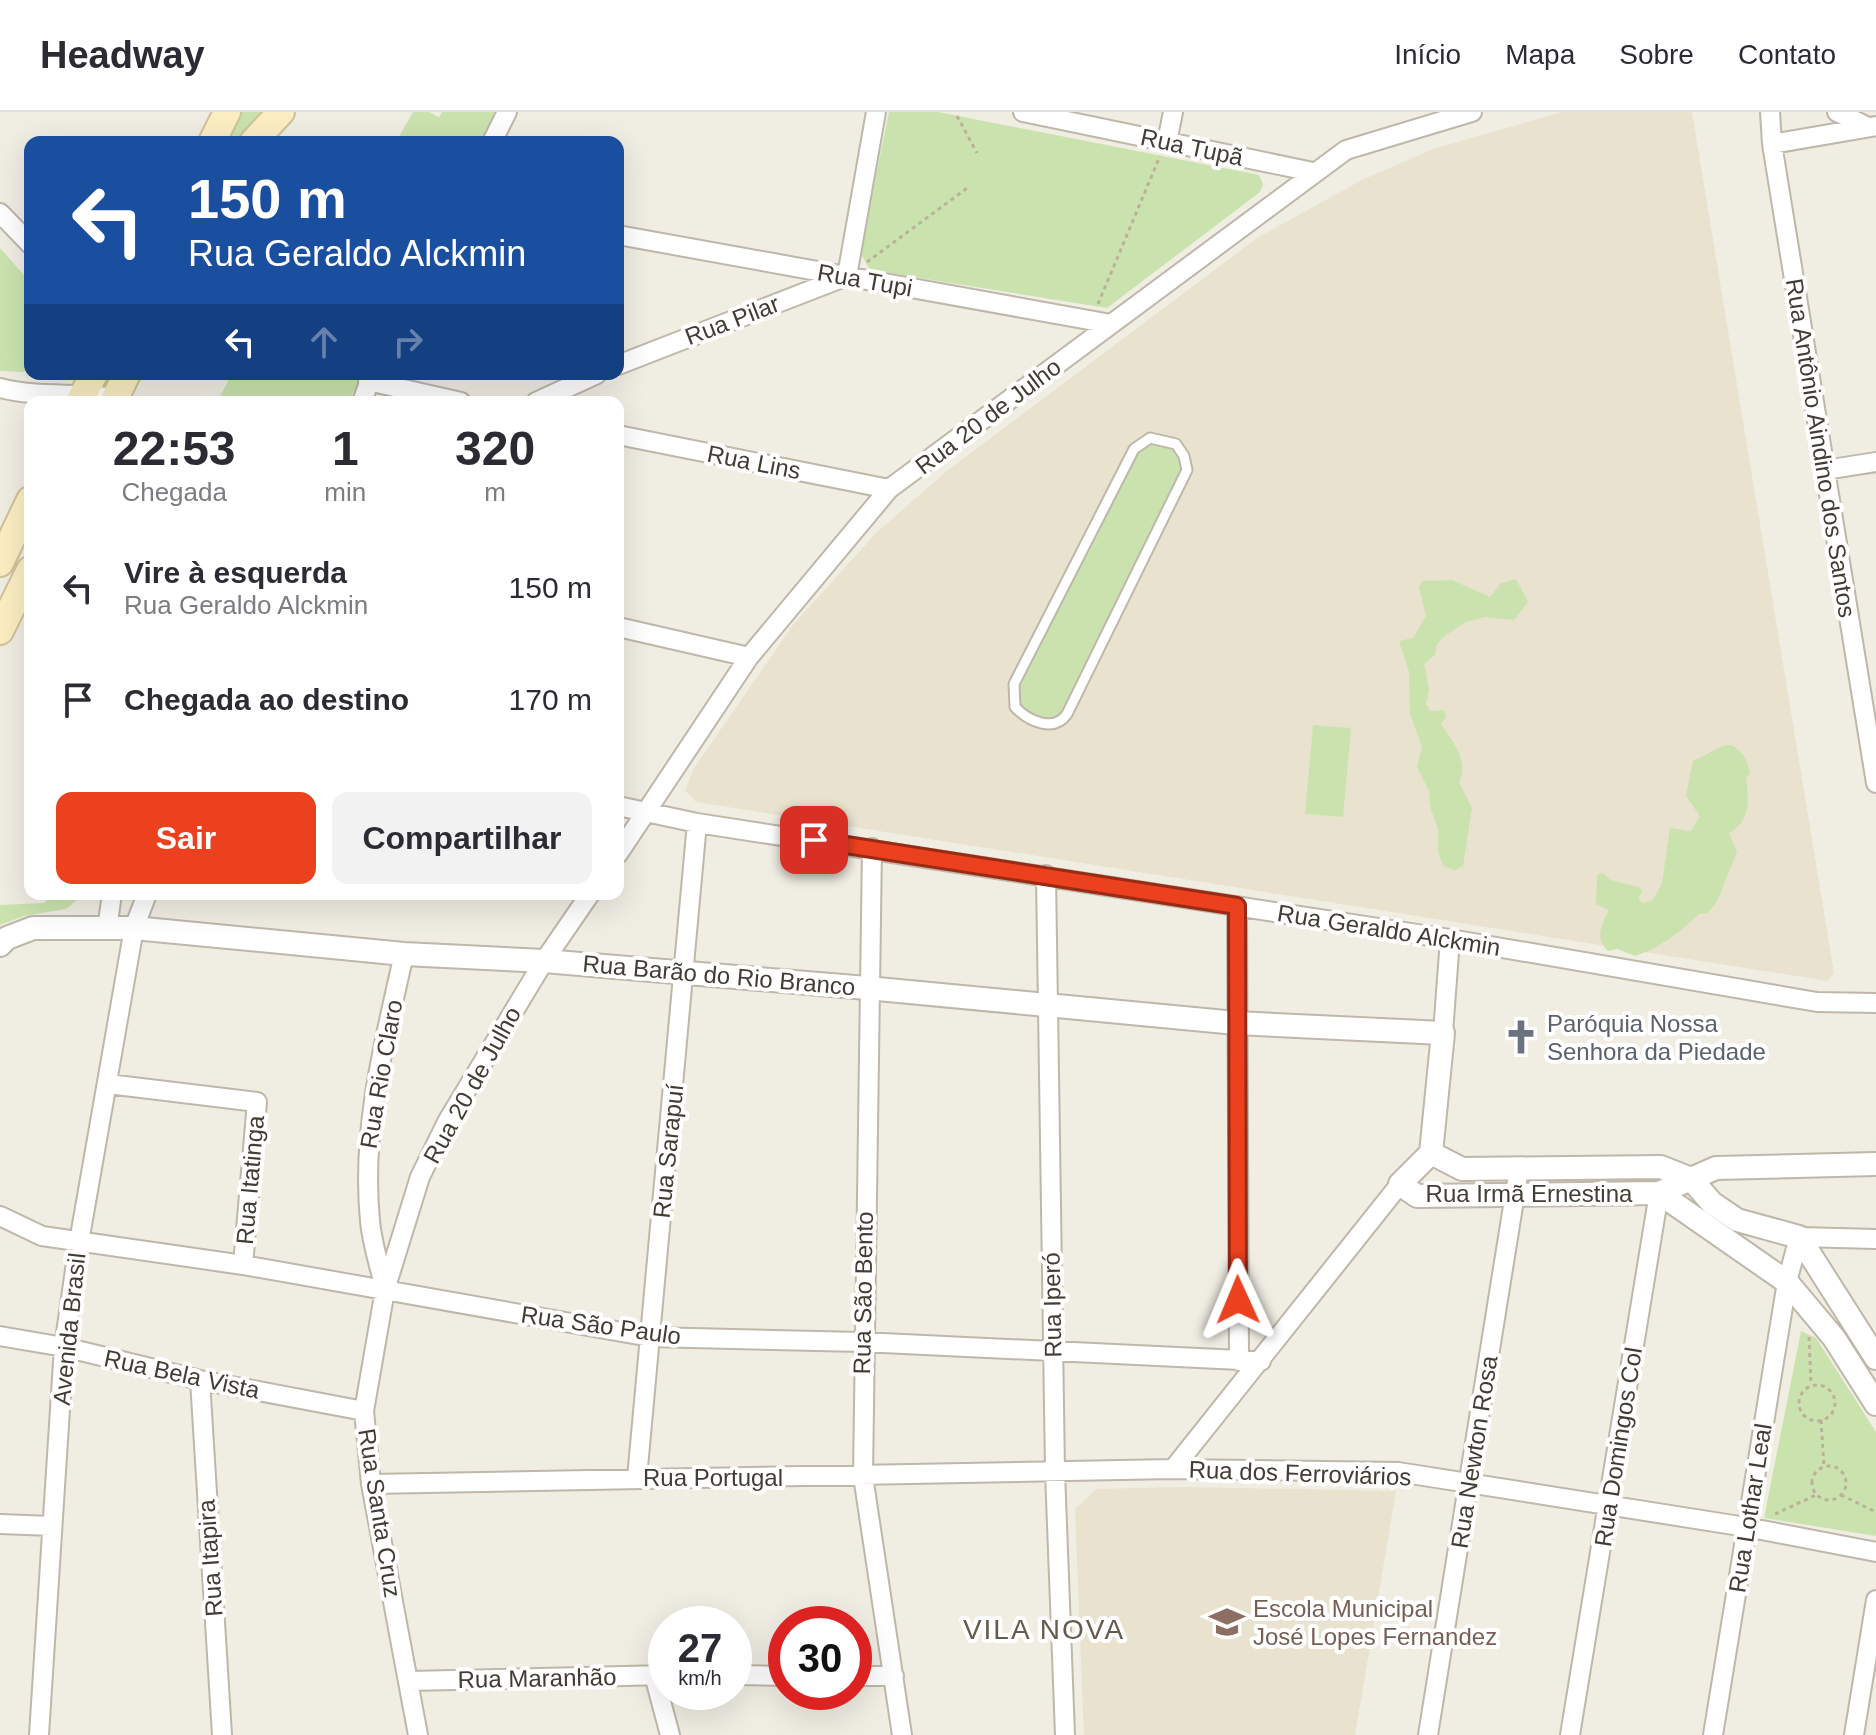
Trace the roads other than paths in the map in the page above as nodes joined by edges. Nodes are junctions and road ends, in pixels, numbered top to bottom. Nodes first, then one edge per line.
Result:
1 (227, 112) edge
2 (281, 112) edge
3 (507, 112) edge
4 (876, 112) edge
5 (1023, 112) edge
6 (1173, 112) edge
7 (1472, 112) edge
8 (1770, 112) edge
9 (1837, 112) edge
10 (1872, 126) edge
11 (215, 136) edge
12 (259, 136) edge
13 (495, 136) edge
14 (1167, 142) junction
15 (1772, 144) junction
16 (1313, 172) junction
17 (0, 213) edge
18 (624, 236) edge
19 (24, 238) edge
20 (847, 276) junction
21 (1111, 324) junction
22 (624, 363) edge
23 (378, 380) edge
24 (584, 380) edge
25 (0, 388) edge
26 (86, 390) edge
27 (26, 396) edge
28 (53, 396) edge
29 (438, 396) edge
30 (549, 396) edge
31 (624, 436) edge
32 (1876, 462) edge
33 (1825, 470) junction
34 (1178, 485) joint
35 (889, 489) junction
36 (24, 513) edge
37 (0, 563) edge
38 (24, 582) edge
39 (624, 628) edge
40 (0, 631) edge
41 (749, 657) junction
42 (1876, 783) edge
43 (624, 807) edge
44 (648, 811) junction
45 (697, 823) junction
46 (624, 845) edge
47 (872, 848) junction
48 (1046, 875) junction
49 (111, 900) edge
50 (145, 900) edge
51 (586, 900) edge
52 (1237, 906) junction
53 (134, 928) junction
54 (107, 929) junction
55 (1450, 939) junction
56 (0, 945) edge
57 (404, 954) junction
58 (544, 961) junction
59 (685, 974) junction
60 (867, 988) junction
61 (1876, 1003) edge
62 (1048, 1004) junction
63 (1236, 1023) junction
64 (1443, 1033) junction
65 (108, 1084) junction
66 (1431, 1153) junction
67 (1876, 1164) edge
68 (1519, 1169) junction
69 (1691, 1179) junction
70 (1400, 1184) junction
71 (1659, 1193) junction
72 (1515, 1196) junction
73 (0, 1216) edge
74 (1799, 1237) junction
75 (1876, 1239) edge
76 (79, 1242) junction
77 (243, 1265) junction
78 (1787, 1282) junction
79 (385, 1290) junction
80 (0, 1336) edge
81 (650, 1337) junction
82 (862, 1342) junction
83 (64, 1347) junction
84 (1052, 1352) junction
85 (1876, 1358) edge
86 (1239, 1361) junction
87 (1261, 1361) junction
88 (200, 1380) junction
89 (1876, 1404) edge
90 (364, 1411) junction
91 (1173, 1469) junction
92 (1055, 1472) junction
93 (863, 1476) junction
94 (637, 1478) junction
95 (371, 1484) junction
96 (1469, 1485) junction
97 (1609, 1506) junction
98 (0, 1524) edge
99 (52, 1526) junction
100 (1746, 1527) junction
101 (1876, 1552) edge
102 (1876, 1600) edge
103 (648, 1675) edge
104 (872, 1676) edge
105 (894, 1676) junction
106 (409, 1681) junction
107 (666, 1710) edge
108 (39, 1735) edge
109 (222, 1735) edge
110 (418, 1735) edge
111 (670, 1735) edge
112 (902, 1735) edge
113 (1065, 1735) edge
114 (1428, 1735) edge
115 (1570, 1735) edge
116 (1713, 1735) edge
117 (1854, 1735) edge

1 - 11 main road
2 - 12 main road
3 - 13 street
4 - 20 street
5 - 14 street, Rua Tupã
6 - 14 street
7 - 16 street, Rua 20 de Julho
8 - 15 street, Rua Antônio Aindino dos Santos
9 - 10 street
10 - 15 street
14 - 16 street, Rua Tupã
15 - 33 street, Rua Antônio Aindino dos Santos
16 - 21 street, Rua 20 de Julho
17 - 19 street
18 - 20 street, Rua Tupi
20 - 21 street, Rua Tupi
20 - 22 street, Rua Pilar
21 - 35 street, Rua 20 de Julho
23 - 29 street
24 - 30 street
25 - 27 street
26 - 28 street
31 - 35 street, Rua Lins
32 - 33 street
33 - 42 street, Rua Antônio Aindino dos Santos
34 - 34 lane
35 - 41 street, Rua 20 de Julho
36 - 37 main road
38 - 40 main road
39 - 41 street
41 - 44 street, Rua 20 de Julho
43 - 44 street, Rua Geraldo Alckmin
44 - 45 street, Rua Geraldo Alckmin
44 - 46 street, Rua 20 de Julho
45 - 47 street, Rua Geraldo Alckmin
45 - 59 street, Rua Sarapuí
47 - 48 street, Rua Geraldo Alckmin
47 - 60 street, Rua São Bento
48 - 52 street, Rua Geraldo Alckmin
48 - 62 street, Rua Iperó
49 - 54 street
50 - 53 street
51 - 58 street, Rua 20 de Julho
52 - 55 street, Rua Geraldo Alckmin
52 - 63 street
53 - 54 street, Rua Barão do Rio Branco
53 - 57 street, Rua Barão do Rio Branco
53 - 65 street, Avenida Brasil
54 - 56 street, Rua Barão do Rio Branco
55 - 61 street, Rua Geraldo Alckmin
55 - 64 street
57 - 58 street, Rua Barão do Rio Branco
57 - 79 street, Rua Rio Claro
58 - 59 street, Rua Barão do Rio Branco
58 - 79 street, Rua 20 de Julho
59 - 60 street, Rua Barão do Rio Branco
59 - 81 street, Rua Sarapuí
60 - 62 street, Rua Barão do Rio Branco
60 - 82 street, Rua São Bento
62 - 63 street, Rua Barão do Rio Branco
62 - 84 street, Rua Iperó
63 - 64 street, Rua Barão do Rio Branco
63 - 86 street
64 - 66 street
65 - 76 street, Avenida Brasil
65 - 77 street, Rua Itatinga
66 - 68 street, Rua Irmã Ernestina
66 - 70 street
67 - 69 street
68 - 69 street, Rua Irmã Ernestina
68 - 72 street, Rua Newton Rosa
69 - 71 street
69 - 74 street
70 - 72 street, Rua Irmã Ernestina
70 - 87 street
71 - 72 street, Rua Irmã Ernestina
71 - 78 street
71 - 97 street, Rua Domingos Col
72 - 96 street, Rua Newton Rosa
73 - 76 street, Rua São Paulo
74 - 75 street
74 - 78 street, Rua Lothar Leal
74 - 85 street
76 - 77 street, Rua São Paulo
76 - 83 street, Avenida Brasil
77 - 79 street, Rua São Paulo
78 - 89 street
78 - 100 street, Rua Lothar Leal
79 - 81 street, Rua São Paulo
79 - 90 street, Rua Santa Cruz
80 - 83 street, Rua Bela Vista
81 - 82 street, Rua São Paulo
81 - 94 street, Rua Sarapuí
82 - 84 street, Rua São Paulo
82 - 93 street, Rua São Bento
83 - 88 street, Rua Bela Vista
83 - 99 street, Avenida Brasil
84 - 86 street, Rua São Paulo
84 - 92 street, Rua Iperó
86 - 87 street, Rua São Paulo
87 - 91 street
88 - 90 street, Rua Bela Vista
88 - 109 street, Rua Itapira
90 - 95 street, Rua Santa Cruz
91 - 92 street, Rua dos Ferroviários
91 - 96 street, Rua dos Ferroviários
92 - 93 street, Rua Portugal
92 - 113 street, Rua Iperó
93 - 94 street, Rua Portugal
93 - 105 street, Rua São Bento
94 - 95 street, Rua Portugal
95 - 106 street, Rua Santa Cruz
96 - 97 street, Rua dos Ferroviários
96 - 114 street, Rua Newton Rosa
97 - 100 street, Rua dos Ferroviários
97 - 115 street, Rua Domingos Col
98 - 99 street
99 - 108 street, Avenida Brasil
100 - 101 street, Rua dos Ferroviários
100 - 116 street, Rua Lothar Leal
102 - 117 street
103 - 106 street, Rua Maranhão
104 - 105 street
105 - 112 street, Rua São Bento
106 - 110 street, Rua Santa Cruz
107 - 111 street

